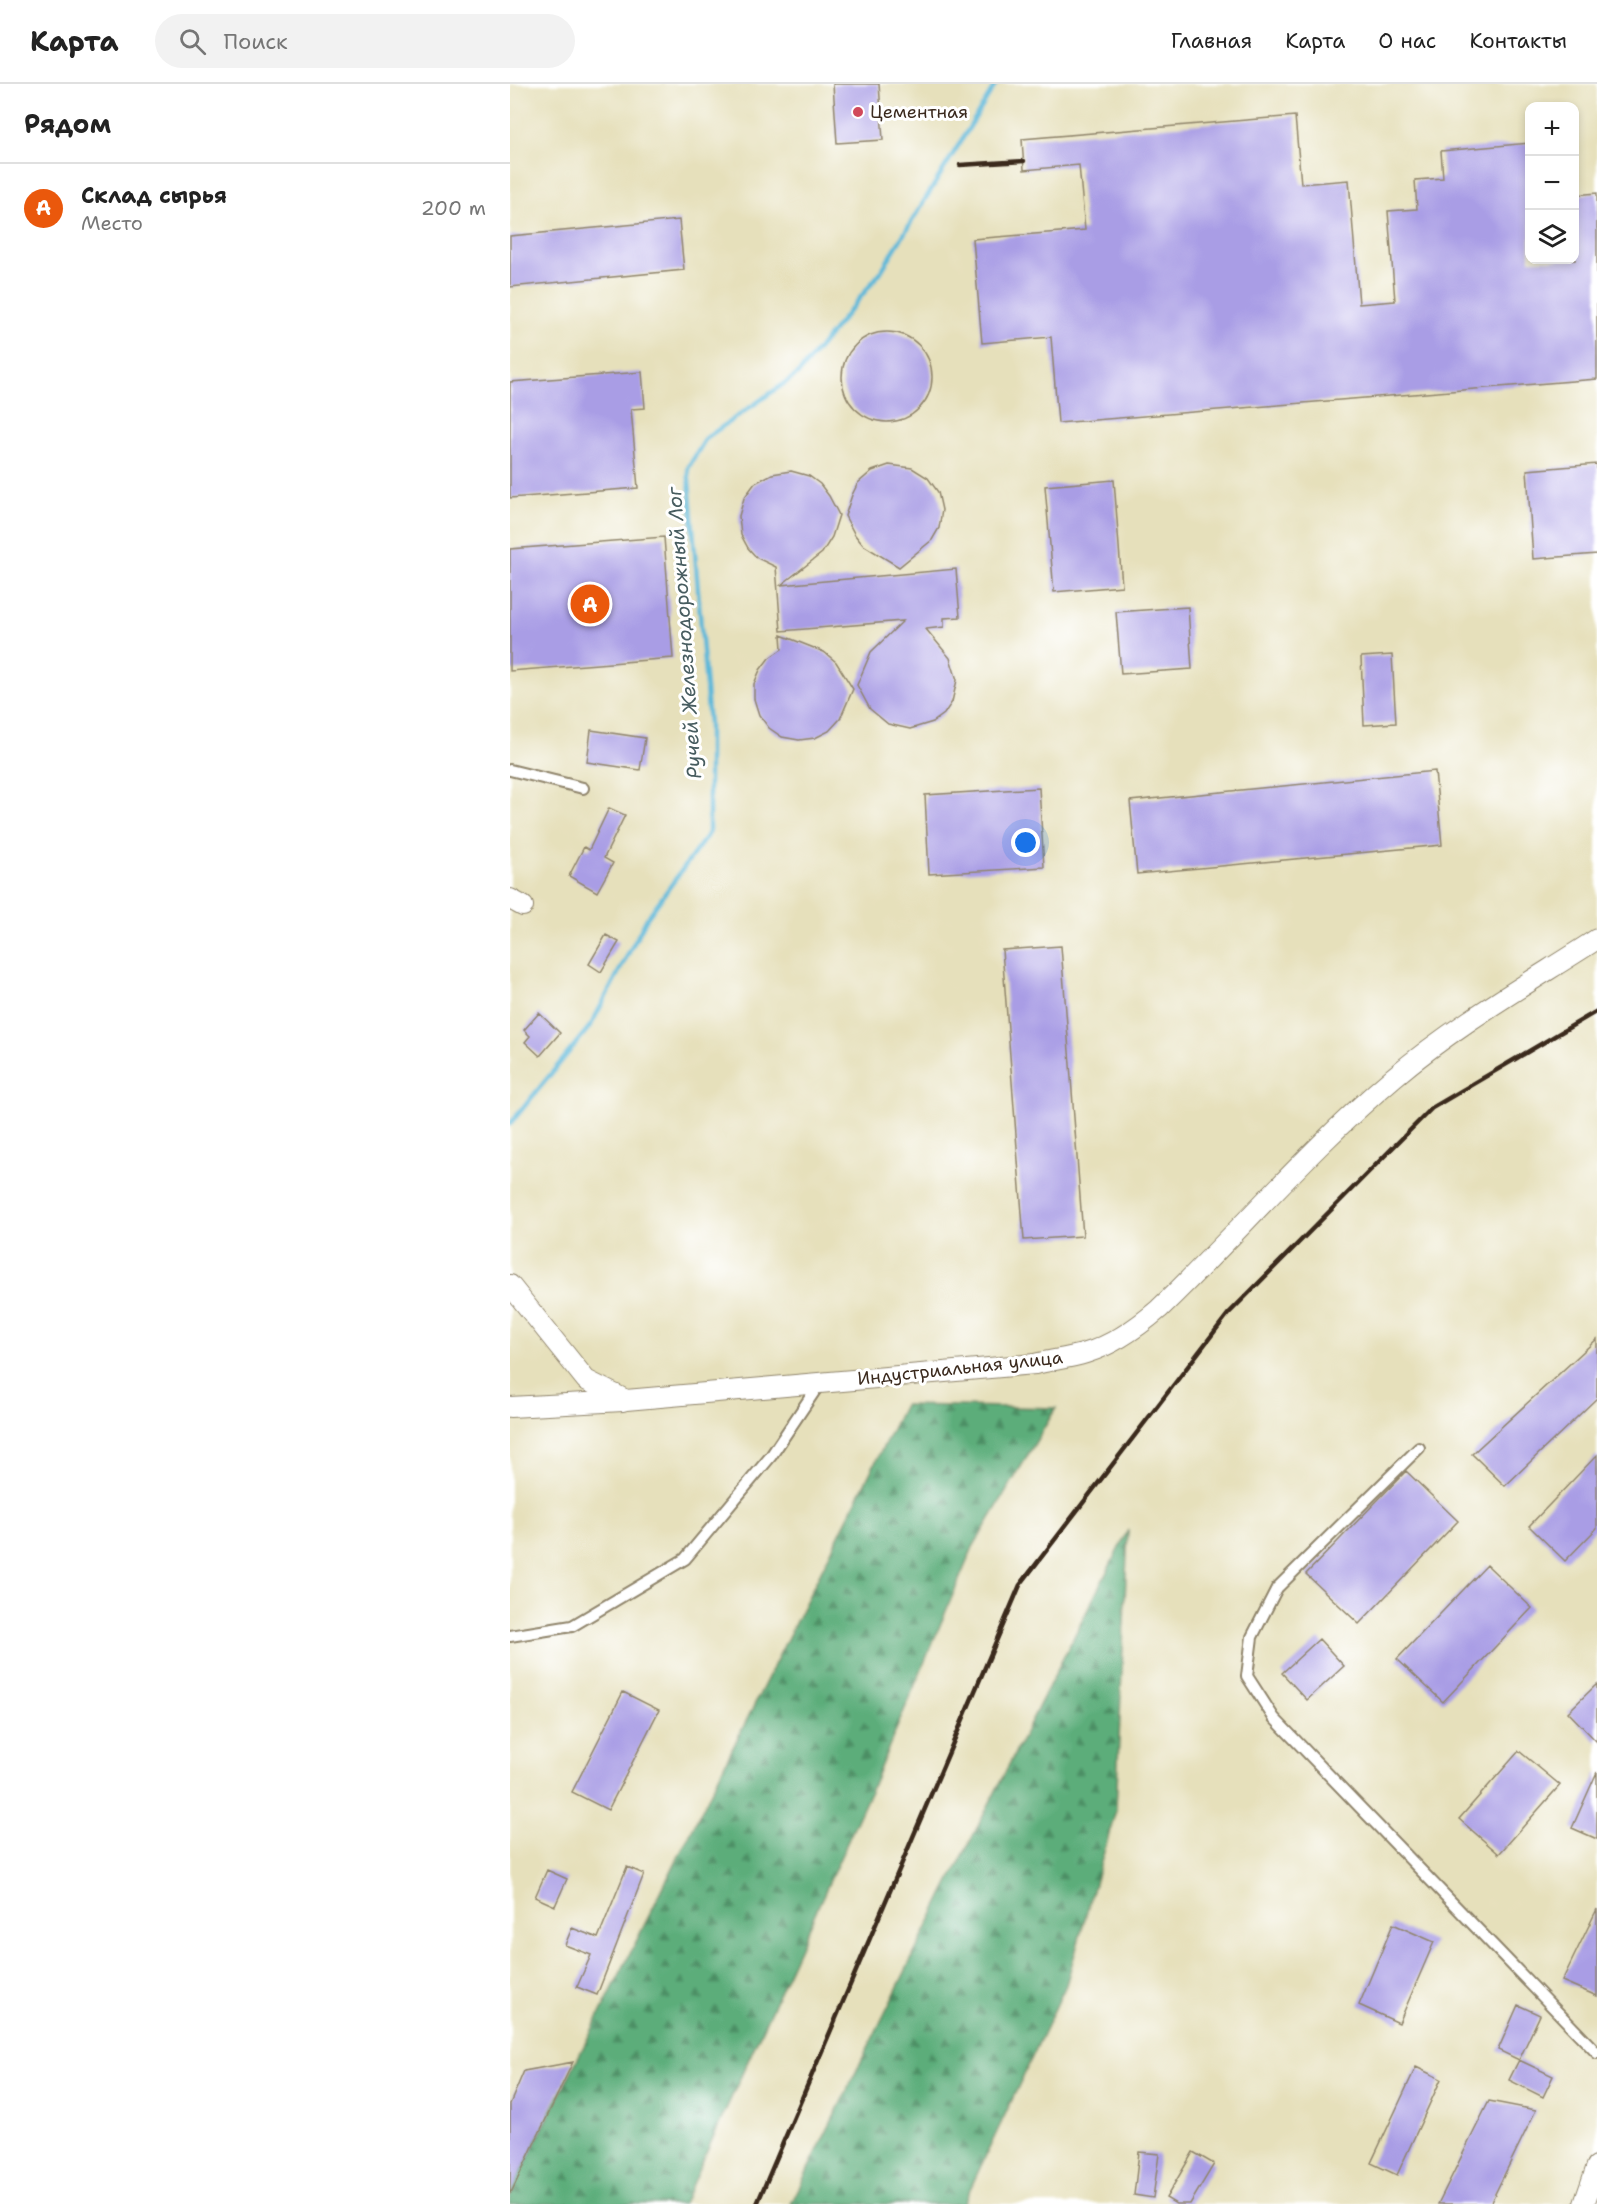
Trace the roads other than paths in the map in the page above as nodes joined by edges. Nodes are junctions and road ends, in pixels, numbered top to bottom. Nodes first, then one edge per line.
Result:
1 (510, 770) edge
2 (583, 788) dead end
3 (1597, 939) edge
4 (510, 1285) edge
5 (820, 1383) junction
6 (626, 1400) junction
7 (510, 1407) edge
8 (1419, 1448) dead end
9 (510, 1636) edge
10 (1597, 2053) edge
11 (1597, 2166) edge
12 (1584, 2204) edge

1 - 2 lane
3 - 5 street, Индустриальная улица
4 - 6 street
5 - 6 street, Индустриальная улица
5 - 9 lane
6 - 7 street, Индустриальная улица
8 - 10 lane
11 - 12 street

